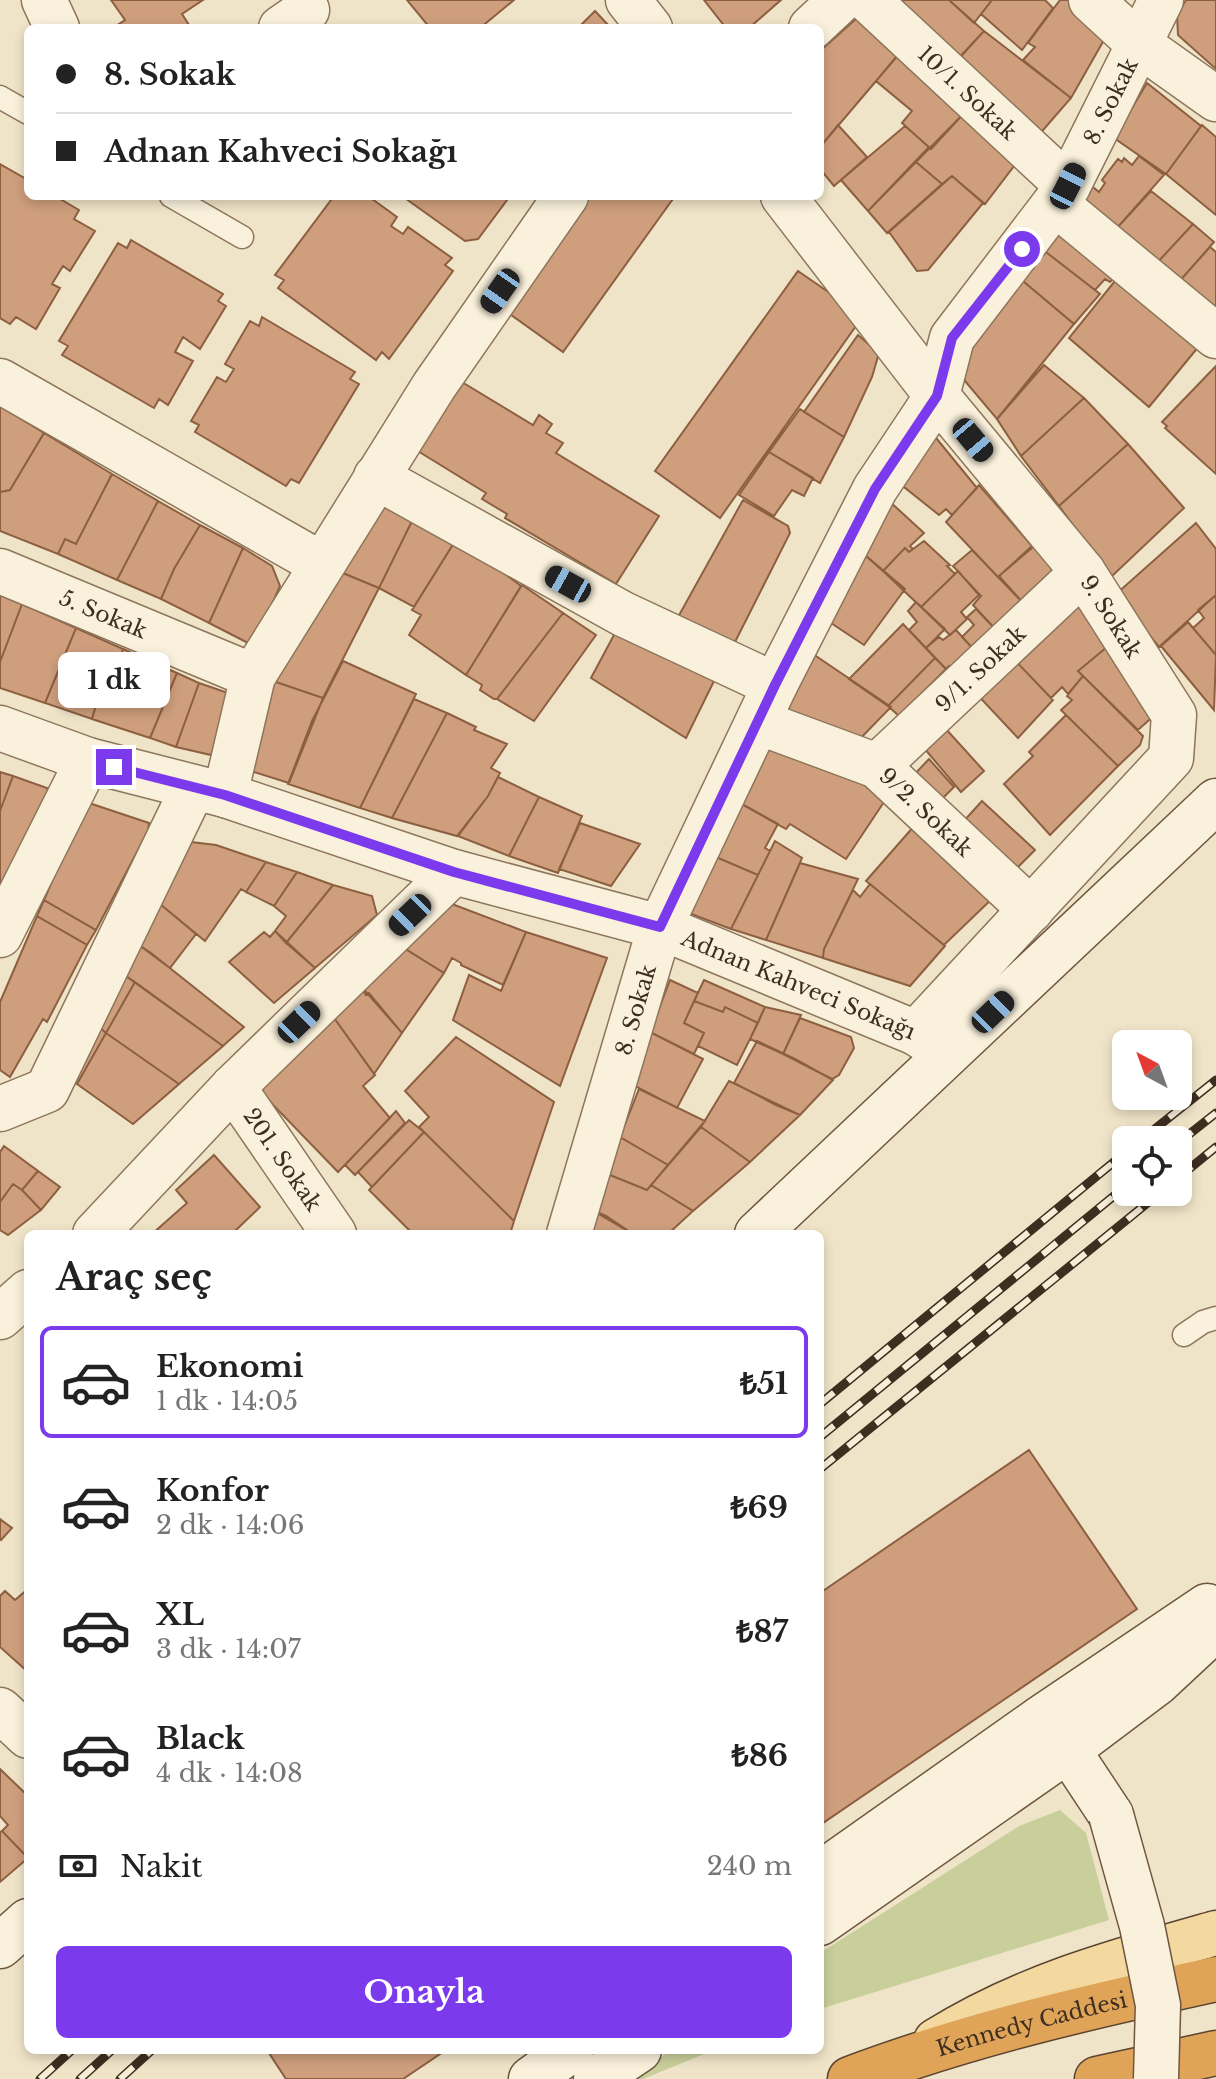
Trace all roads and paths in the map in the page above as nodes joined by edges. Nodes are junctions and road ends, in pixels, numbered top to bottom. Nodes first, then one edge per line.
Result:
1 (44, 0) edge
2 (628, 0) edge
3 (841, 0) edge
4 (868, 0) edge
5 (1091, 0) edge
6 (1161, 0) edge
7 (55, 24) edge
8 (647, 24) edge
9 (815, 24) edge
10 (1140, 45) junction
11 (0, 97) edge
12 (1216, 99) edge
13 (24, 111) edge
14 (1062, 195) junction
15 (178, 200) edge
16 (563, 200) edge
17 (786, 200) edge
18 (242, 237) dead end
19 (1216, 336) edge
20 (0, 381) edge
21 (937, 396) junction
22 (376, 477) junction
23 (321, 564) junction
24 (0, 571) edge
25 (1083, 572) junction
26 (253, 676) junction
27 (767, 704) junction
28 (0, 728) edge
29 (88, 760) junction
30 (877, 766) junction
31 (209, 791) junction
32 (1216, 801) edge
33 (454, 872) junction
34 (1031, 910) junction
35 (660, 927) junction
36 (0, 935) edge
37 (932, 1044) junction
38 (233, 1087) junction
39 (0, 1109) edge
40 (101, 1230) edge
41 (331, 1230) edge
42 (570, 1230) edge
43 (761, 1230) edge
44 (24, 1296) edge
45 (0, 1317) edge
46 (1216, 1318) edge
47 (1184, 1335) dead end
48 (1216, 1600) edge
49 (1216, 1628) edge
50 (1055, 1734) junction
51 (824, 1872) edge
52 (824, 1920) edge
53 (24, 1925) edge
54 (1216, 1933) edge
55 (0, 1946) edge
56 (1216, 1979) edge
57 (1216, 2053) edge
58 (565, 2054) edge
59 (633, 2054) edge
60 (915, 2055) junction
61 (531, 2079) edge
62 (596, 2079) edge
63 (850, 2079) edge
64 (1097, 2079) edge
65 (1156, 2079) edge

1 - 7 street
2 - 8 street
3 - 9 street
4 - 14 street, 10/1. Sokak
5 - 10 street
6 - 10 street, 8. Sokak
10 - 12 street
10 - 14 street, 8. Sokak
11 - 13 lane
14 - 19 street, 10/1. Sokak
14 - 21 street, 8. Sokak
15 - 18 lane
16 - 22 street
17 - 21 street, 9. Sokak
20 - 23 street
21 - 25 street, 9. Sokak
21 - 27 street, 8. Sokak
22 - 23 street
22 - 27 street, 9/2. Sokak
23 - 26 street
24 - 26 street, 5. Sokak
25 - 30 street, 9/1. Sokak
25 - 34 street, 9. Sokak
26 - 31 street
27 - 30 street, 9/2. Sokak
27 - 35 street, 8. Sokak
28 - 29 street, Adnan Kahveci Sokağı
29 - 31 street, Adnan Kahveci Sokağı
29 - 36 street
30 - 34 street, 9/2. Sokak
31 - 33 street, Adnan Kahveci Sokağı
31 - 39 street
32 - 37 street
33 - 35 street, Adnan Kahveci Sokağı
33 - 38 street
34 - 37 street, 9. Sokak
35 - 37 street, Adnan Kahveci Sokağı
35 - 42 street, 8. Sokak
37 - 43 street
38 - 40 street
38 - 41 street, 201. Sokak
44 - 45 street
46 - 47 lane
48 - 50 street
49 - 50 street
50 - 51 street
50 - 52 street
50 - 65 street, bridge
53 - 55 street
54 - 60 main road
56 - 60 highway, Kennedy Caddesi
57 - 64 highway
58 - 61 street
59 - 62 street
60 - 63 highway, Kennedy Caddesi

